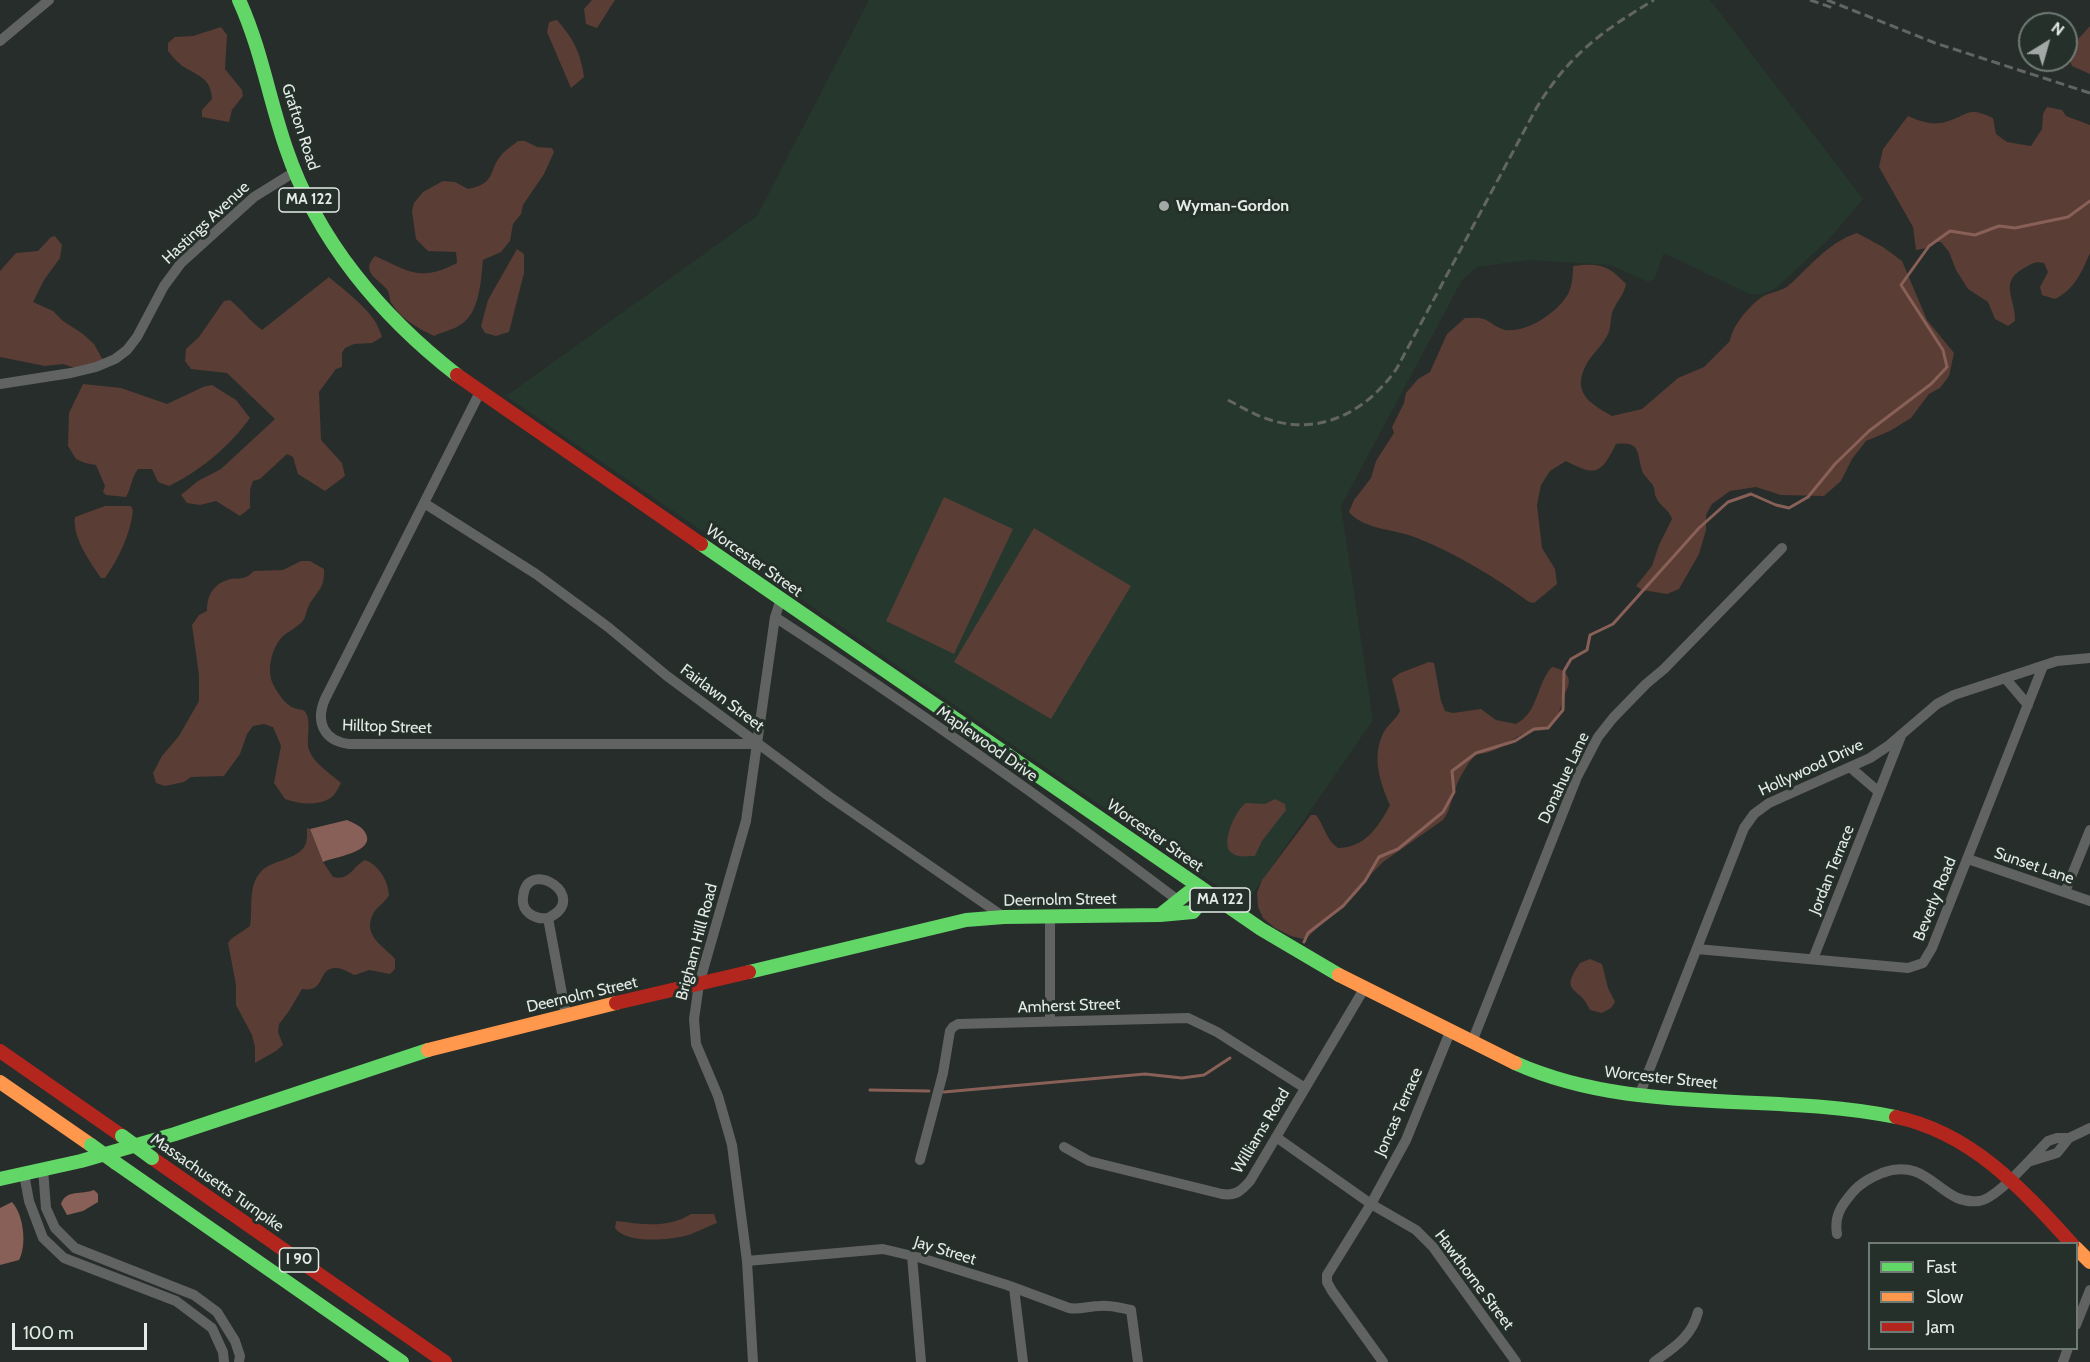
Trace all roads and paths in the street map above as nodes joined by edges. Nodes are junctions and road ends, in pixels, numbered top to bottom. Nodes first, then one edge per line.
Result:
1 (50, 0) edge
2 (239, 0) edge
3 (0, 41) edge
4 (296, 171) junction
5 (441, 363) joint
6 (0, 384) edge
7 (480, 392) junction
8 (424, 503) junction
9 (1782, 548) dead end
10 (781, 599) junction
11 (775, 617) junction
12 (2090, 658) edge
13 (2043, 666) junction
14 (2005, 678) junction
15 (2028, 705) junction
16 (1902, 735) junction
17 (758, 744) junction
18 (1851, 768) junction
19 (1879, 792) junction
20 (2090, 830) edge
21 (1968, 859) junction
22 (1200, 887) junction
23 (2065, 892) junction
24 (1179, 901) junction
25 (2090, 901) edge
26 (1160, 915) junction
27 (1004, 917) junction
28 (1050, 917) junction
29 (548, 918) dead end
30 (1697, 949) junction
31 (1813, 959) junction
32 (699, 984) junction
33 (1364, 989) junction
34 (566, 1015) junction
35 (1050, 1021) junction
36 (1450, 1032) junction
37 (1472, 1042) junction
38 (0, 1051) edge
39 (0, 1082) edge
40 (1305, 1088) junction
41 (1639, 1096) junction
42 (2090, 1128) edge
43 (1276, 1137) junction
44 (1065, 1147) dead end
45 (920, 1160) dead end
46 (43, 1169) junction
47 (24, 1174) junction
48 (2010, 1178) junction
49 (0, 1179) edge
50 (1371, 1204) junction
51 (1837, 1234) dead end
52 (2070, 1242) edge
53 (2078, 1250) edge
54 (912, 1256) junction
55 (747, 1261) junction
56 (2090, 1262) edge
57 (1014, 1288) junction
58 (2089, 1295) edge
59 (1698, 1312) dead end
60 (2078, 1320) edge
61 (224, 1362) edge
62 (239, 1362) edge
63 (402, 1362) edge
64 (445, 1362) edge
65 (753, 1362) edge
66 (921, 1362) edge
67 (1023, 1362) edge
68 (1138, 1362) edge
69 (1383, 1362) edge
70 (1516, 1362) edge
71 (1654, 1362) edge

1 - 3 street
2 - 4 main road, Grafton Road / MA 122
4 - 5 main road, Grafton Road / MA 122
4 - 6 street, Hastings Avenue
5 - 7 main road, Worcester Street / MA 122
7 - 8 street, Hilltop Street
7 - 10 main road, Worcester Street / MA 122
8 - 17 street, Fairlawn Street
8 - 17 street, Hilltop Street
9 - 37 street, Donahue Lane
10 - 11 street, Brigham Hill Road
10 - 22 main road, Worcester Street / MA 122
11 - 17 street, Brigham Hill Road
11 - 24 street, Maplewood Drive
12 - 13 street, Hollywood Drive
13 - 14 street, Hollywood Drive
13 - 15 street, Beverly Road
14 - 15 street
14 - 16 street, Hollywood Drive
15 - 21 street, Beverly Road
16 - 18 street, Hollywood Drive
16 - 19 street, Jordan Terrace
17 - 27 street, Fairlawn Street
17 - 32 street, Brigham Hill Road
18 - 19 street
18 - 30 street, Hollywood Drive
19 - 31 street, Jordan Terrace
20 - 23 street
21 - 23 street, Sunset Lane
21 - 31 street, Beverly Road
22 - 24 main road
22 - 26 main road, Deernolm Street
22 - 33 main road, Worcester Street / MA 122
23 - 25 street, Sunset Lane
24 - 26 main road
26 - 28 main road, Deernolm Street
27 - 28 main road, Deernolm Street
27 - 32 main road, Deernolm Street
28 - 35 street
29 - 34 street
30 - 31 street, Beverly Road
30 - 41 street, Hollywood Drive
32 - 34 main road, Deernolm Street
32 - 55 street, Brigham Hill Road
33 - 36 main road, Worcester Street / MA 122
33 - 40 street, Williams Road
34 - 46 main road, Deernolm Street
35 - 40 street, Amherst Street
35 - 45 street, Amherst Street
36 - 37 main road, Worcester Street / MA 122
36 - 50 street, Joncas Terrace
37 - 41 main road, Worcester Street / MA 122
38 - 64 main road, Massachusetts Turnpike / I 90, bridge
39 - 63 main road, I 90, bridge
40 - 43 street, Williams Road
41 - 48 main road, Worcester Street / MA 122
42 - 48 street
43 - 44 street, Williams Road
43 - 50 street, Hawthorne Street
46 - 47 main road, Deernolm Street
46 - 62 street
47 - 49 main road, Deernolm Street
47 - 61 street
48 - 51 street
48 - 52 main road, Worcester Street / MA 122
50 - 69 street
50 - 70 street, Hawthorne Street
53 - 56 main road
54 - 55 street, Jay Street
54 - 57 street, Jay Street
54 - 66 street
55 - 65 street, Brigham Hill Road
57 - 67 street
57 - 68 street, Jay Street
58 - 60 street
59 - 71 street

